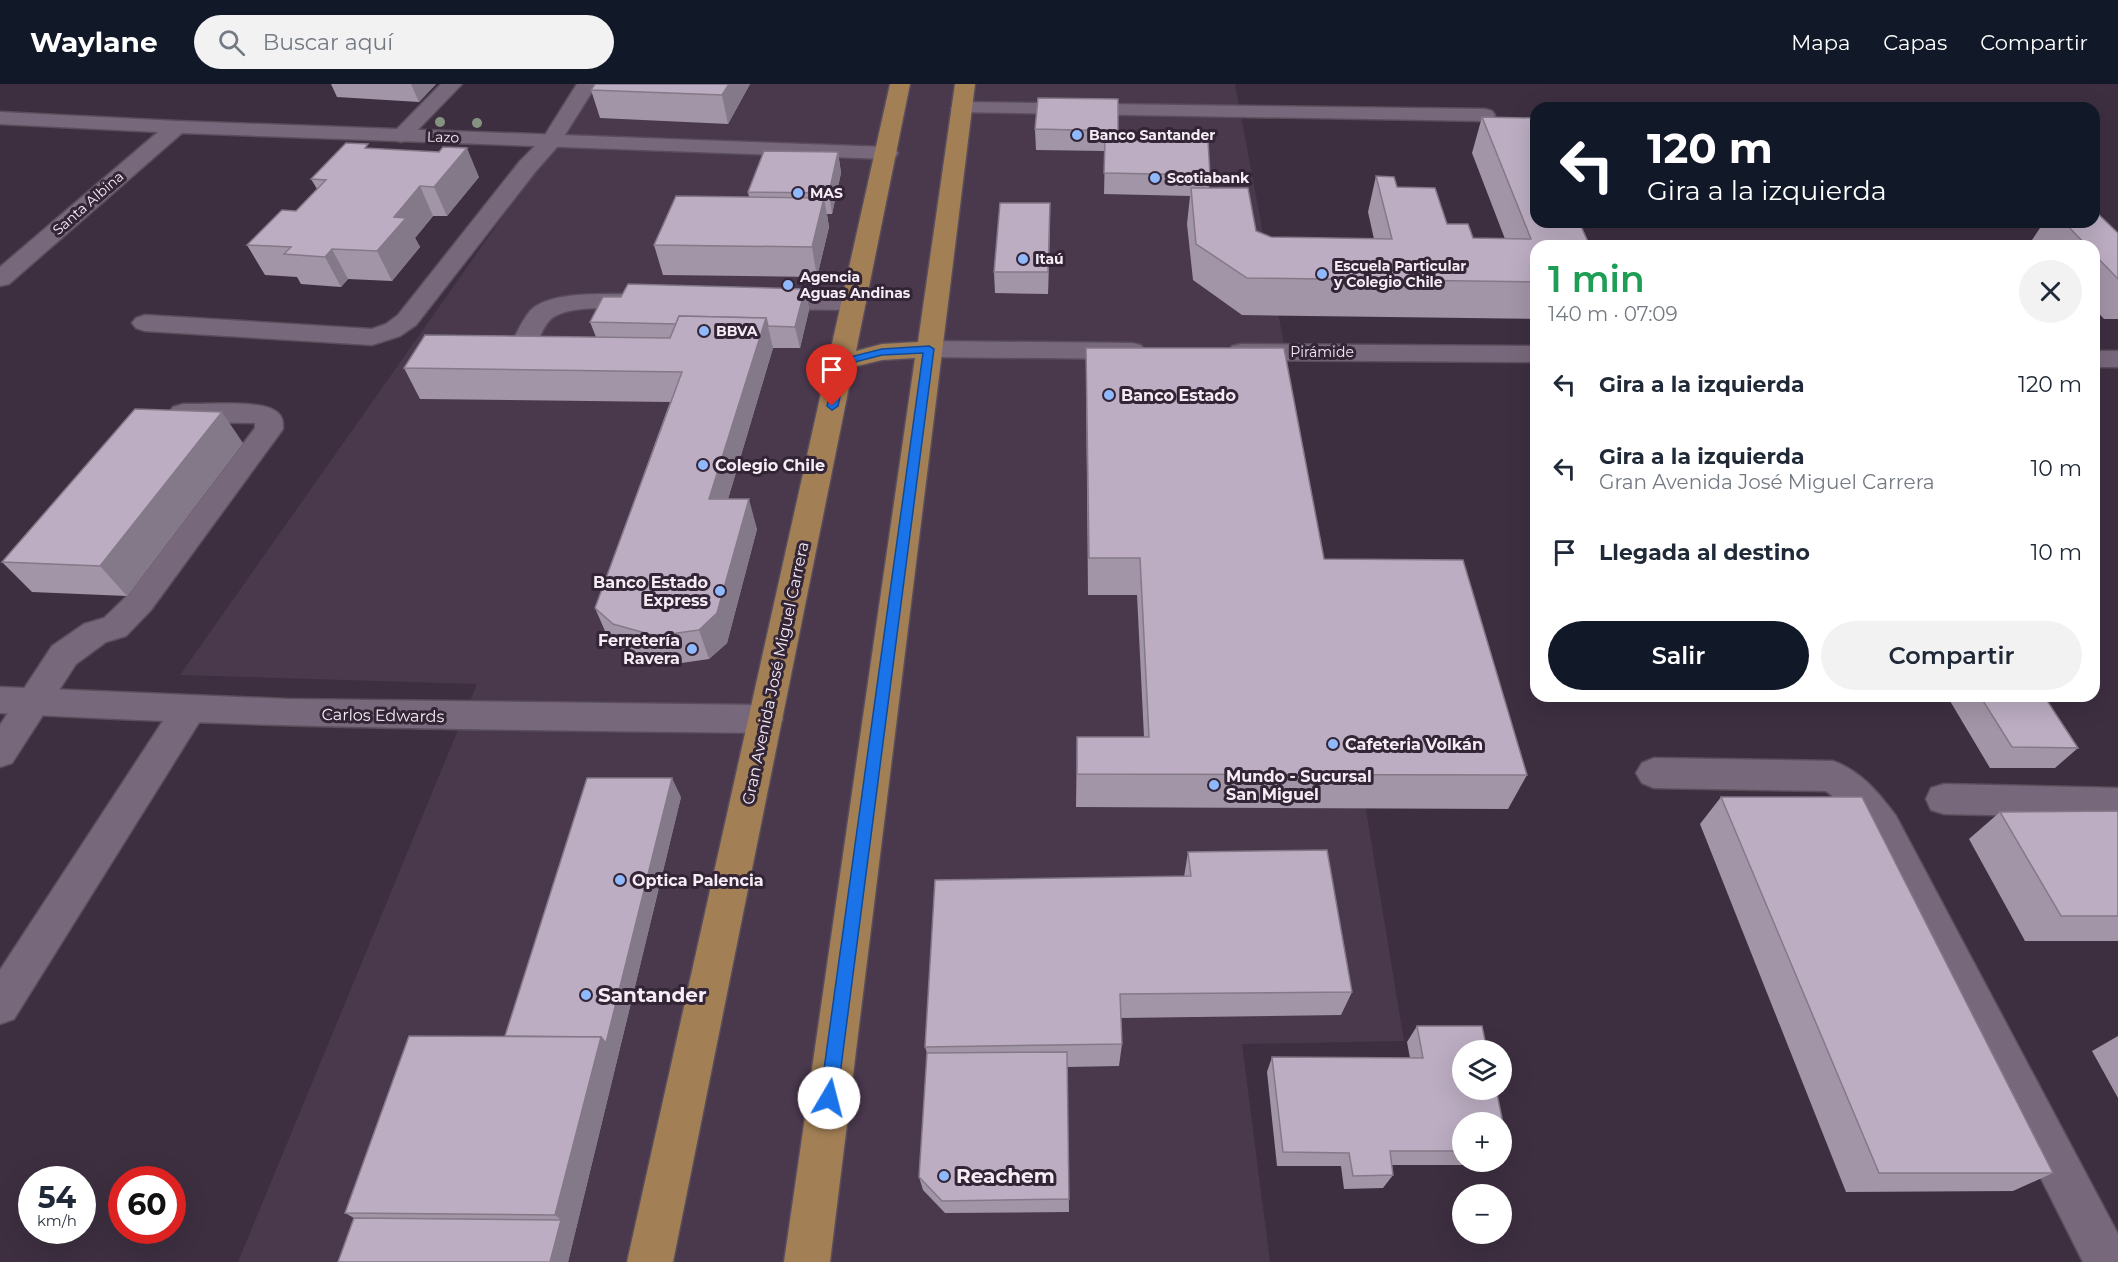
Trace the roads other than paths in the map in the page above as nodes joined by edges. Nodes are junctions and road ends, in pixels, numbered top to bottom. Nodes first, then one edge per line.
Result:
1 (452, 84) edge
2 (587, 84) edge
3 (900, 84) edge
4 (964, 84) edge
5 (961, 108) junction
6 (1485, 116) edge
7 (0, 118) edge
8 (177, 127) junction
9 (402, 136) junction
10 (550, 142) junction
11 (887, 153) junction
12 (0, 279) edge
13 (673, 302) edge
14 (745, 302) edge
15 (855, 303) junction
16 (145, 323) dead end
17 (929, 349) junction
18 (1154, 351) edge
19 (1214, 351) edge
20 (520, 352) edge
21 (1530, 354) edge
22 (2100, 359) edge
23 (2118, 359) edge
24 (842, 362) junction
25 (183, 412) edge
26 (16, 701) edge
27 (188, 711) junction
28 (765, 718) junction
29 (0, 753) edge
30 (1654, 773) dead end
31 (1944, 800) dead end
32 (2118, 803) edge
33 (0, 1005) edge
34 (650, 1262) edge
35 (807, 1262) edge
36 (2108, 1262) edge

1 - 9 street
2 - 10 street
3 - 11 main road, Gran Avenida José Miguel Carrera
4 - 5 main road
5 - 6 street
5 - 17 main road
7 - 8 street, Lazo
8 - 9 street, Lazo
8 - 12 street, Santa Albina
9 - 10 street, Lazo
10 - 11 street, Lazo
10 - 16 street
11 - 15 main road, Gran Avenida José Miguel Carrera
13 - 20 street
14 - 15 street
15 - 24 main road, Gran Avenida José Miguel Carrera
17 - 18 street
17 - 24 main road
17 - 35 main road
19 - 21 street, Pirámide
22 - 23 street
24 - 28 main road, Gran Avenida José Miguel Carrera
25 - 26 street
26 - 27 street, Carlos Edwards
26 - 29 street
27 - 28 street, Carlos Edwards
27 - 33 street
28 - 34 main road, Gran Avenida José Miguel Carrera
30 - 36 street
31 - 32 street

